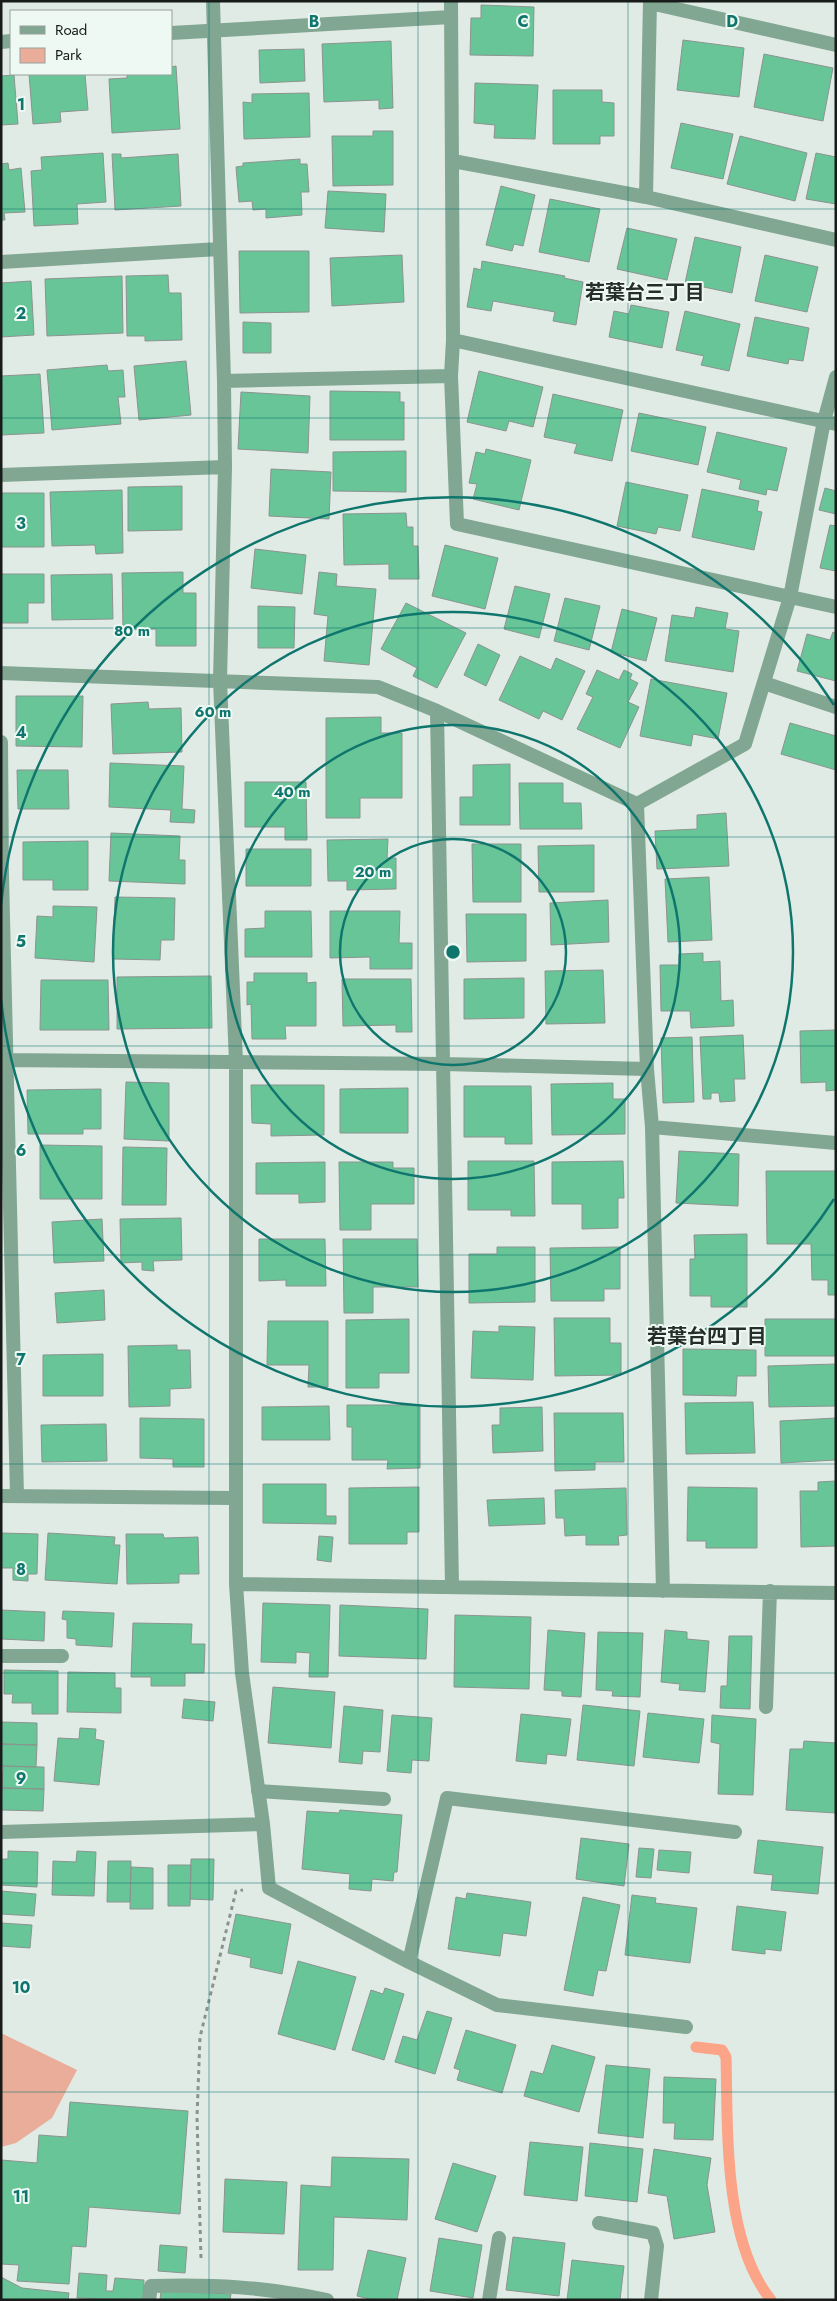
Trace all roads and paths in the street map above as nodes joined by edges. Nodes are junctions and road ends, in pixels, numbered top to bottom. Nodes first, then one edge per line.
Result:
1 (213, 1) edge
2 (451, 1) edge
3 (650, 2) edge
4 (451, 17) junction
5 (213, 31) junction
6 (172, 33) edge
7 (836, 45) edge
8 (453, 161) junction
9 (646, 197) junction
10 (836, 240) edge
11 (219, 249) junction
12 (1, 262) edge
13 (453, 340) junction
14 (450, 376) junction
15 (836, 377) edge
16 (224, 381) junction
17 (830, 423) edge
18 (225, 467) junction
19 (1, 475) edge
20 (790, 596) junction
21 (836, 606) edge
22 (1, 673) edge
23 (220, 681) junction
24 (764, 683) junction
25 (836, 707) edge
26 (437, 711) junction
27 (1, 742) edge
28 (636, 804) junction
29 (2, 876) edge
30 (5, 1060) edge
31 (236, 1062) junction
32 (444, 1064) junction
33 (647, 1069) junction
34 (652, 1127) junction
35 (836, 1143) edge
36 (1, 1496) edge
37 (17, 1496) junction
38 (234, 1498) junction
39 (236, 1584) junction
40 (452, 1587) junction
41 (663, 1591) junction
42 (770, 1591) junction
43 (836, 1593) edge
44 (1, 1656) edge
45 (62, 1656) dead end
46 (766, 1707) dead end
47 (258, 1791) junction
48 (384, 1799) dead end
49 (263, 1824) junction
50 (1, 1832) edge
51 (736, 1832) dead end
52 (269, 1888) junction
53 (409, 1962) junction
54 (686, 2027) dead end
55 (599, 2223) dead end
56 (499, 2238) dead end
57 (202, 2284) junction
58 (149, 2300) edge
59 (326, 2300) edge
60 (489, 2300) edge
61 (651, 2300) edge

1 - 5 street
2 - 4 street
3 - 7 street
3 - 9 street
4 - 5 street
4 - 8 street
5 - 6 street
5 - 11 street
8 - 9 street
8 - 13 street
9 - 10 street
11 - 12 street
11 - 16 street
13 - 14 street
13 - 17 street
14 - 16 street
14 - 20 street
15 - 17 street
16 - 18 street
17 - 20 street
18 - 19 street
18 - 23 street
20 - 21 street
20 - 24 street
22 - 23 street
23 - 26 street
23 - 31 street
24 - 25 street
24 - 28 street
26 - 28 street
26 - 32 street
27 - 29 street
28 - 33 street
29 - 30 street
30 - 31 street
30 - 37 street
31 - 32 street
31 - 38 street
32 - 33 street
32 - 40 street
33 - 34 street
34 - 35 street
34 - 41 street
36 - 37 street
37 - 38 street
38 - 39 street
39 - 40 street
39 - 47 street
40 - 41 street
41 - 42 street
42 - 43 street
42 - 46 street
44 - 45 street
47 - 48 street
47 - 49 street
49 - 50 street
49 - 52 street
51 - 53 street
52 - 53 street
52 - 57 path
53 - 54 street
55 - 61 street
56 - 60 street
57 - 58 street
57 - 59 street

